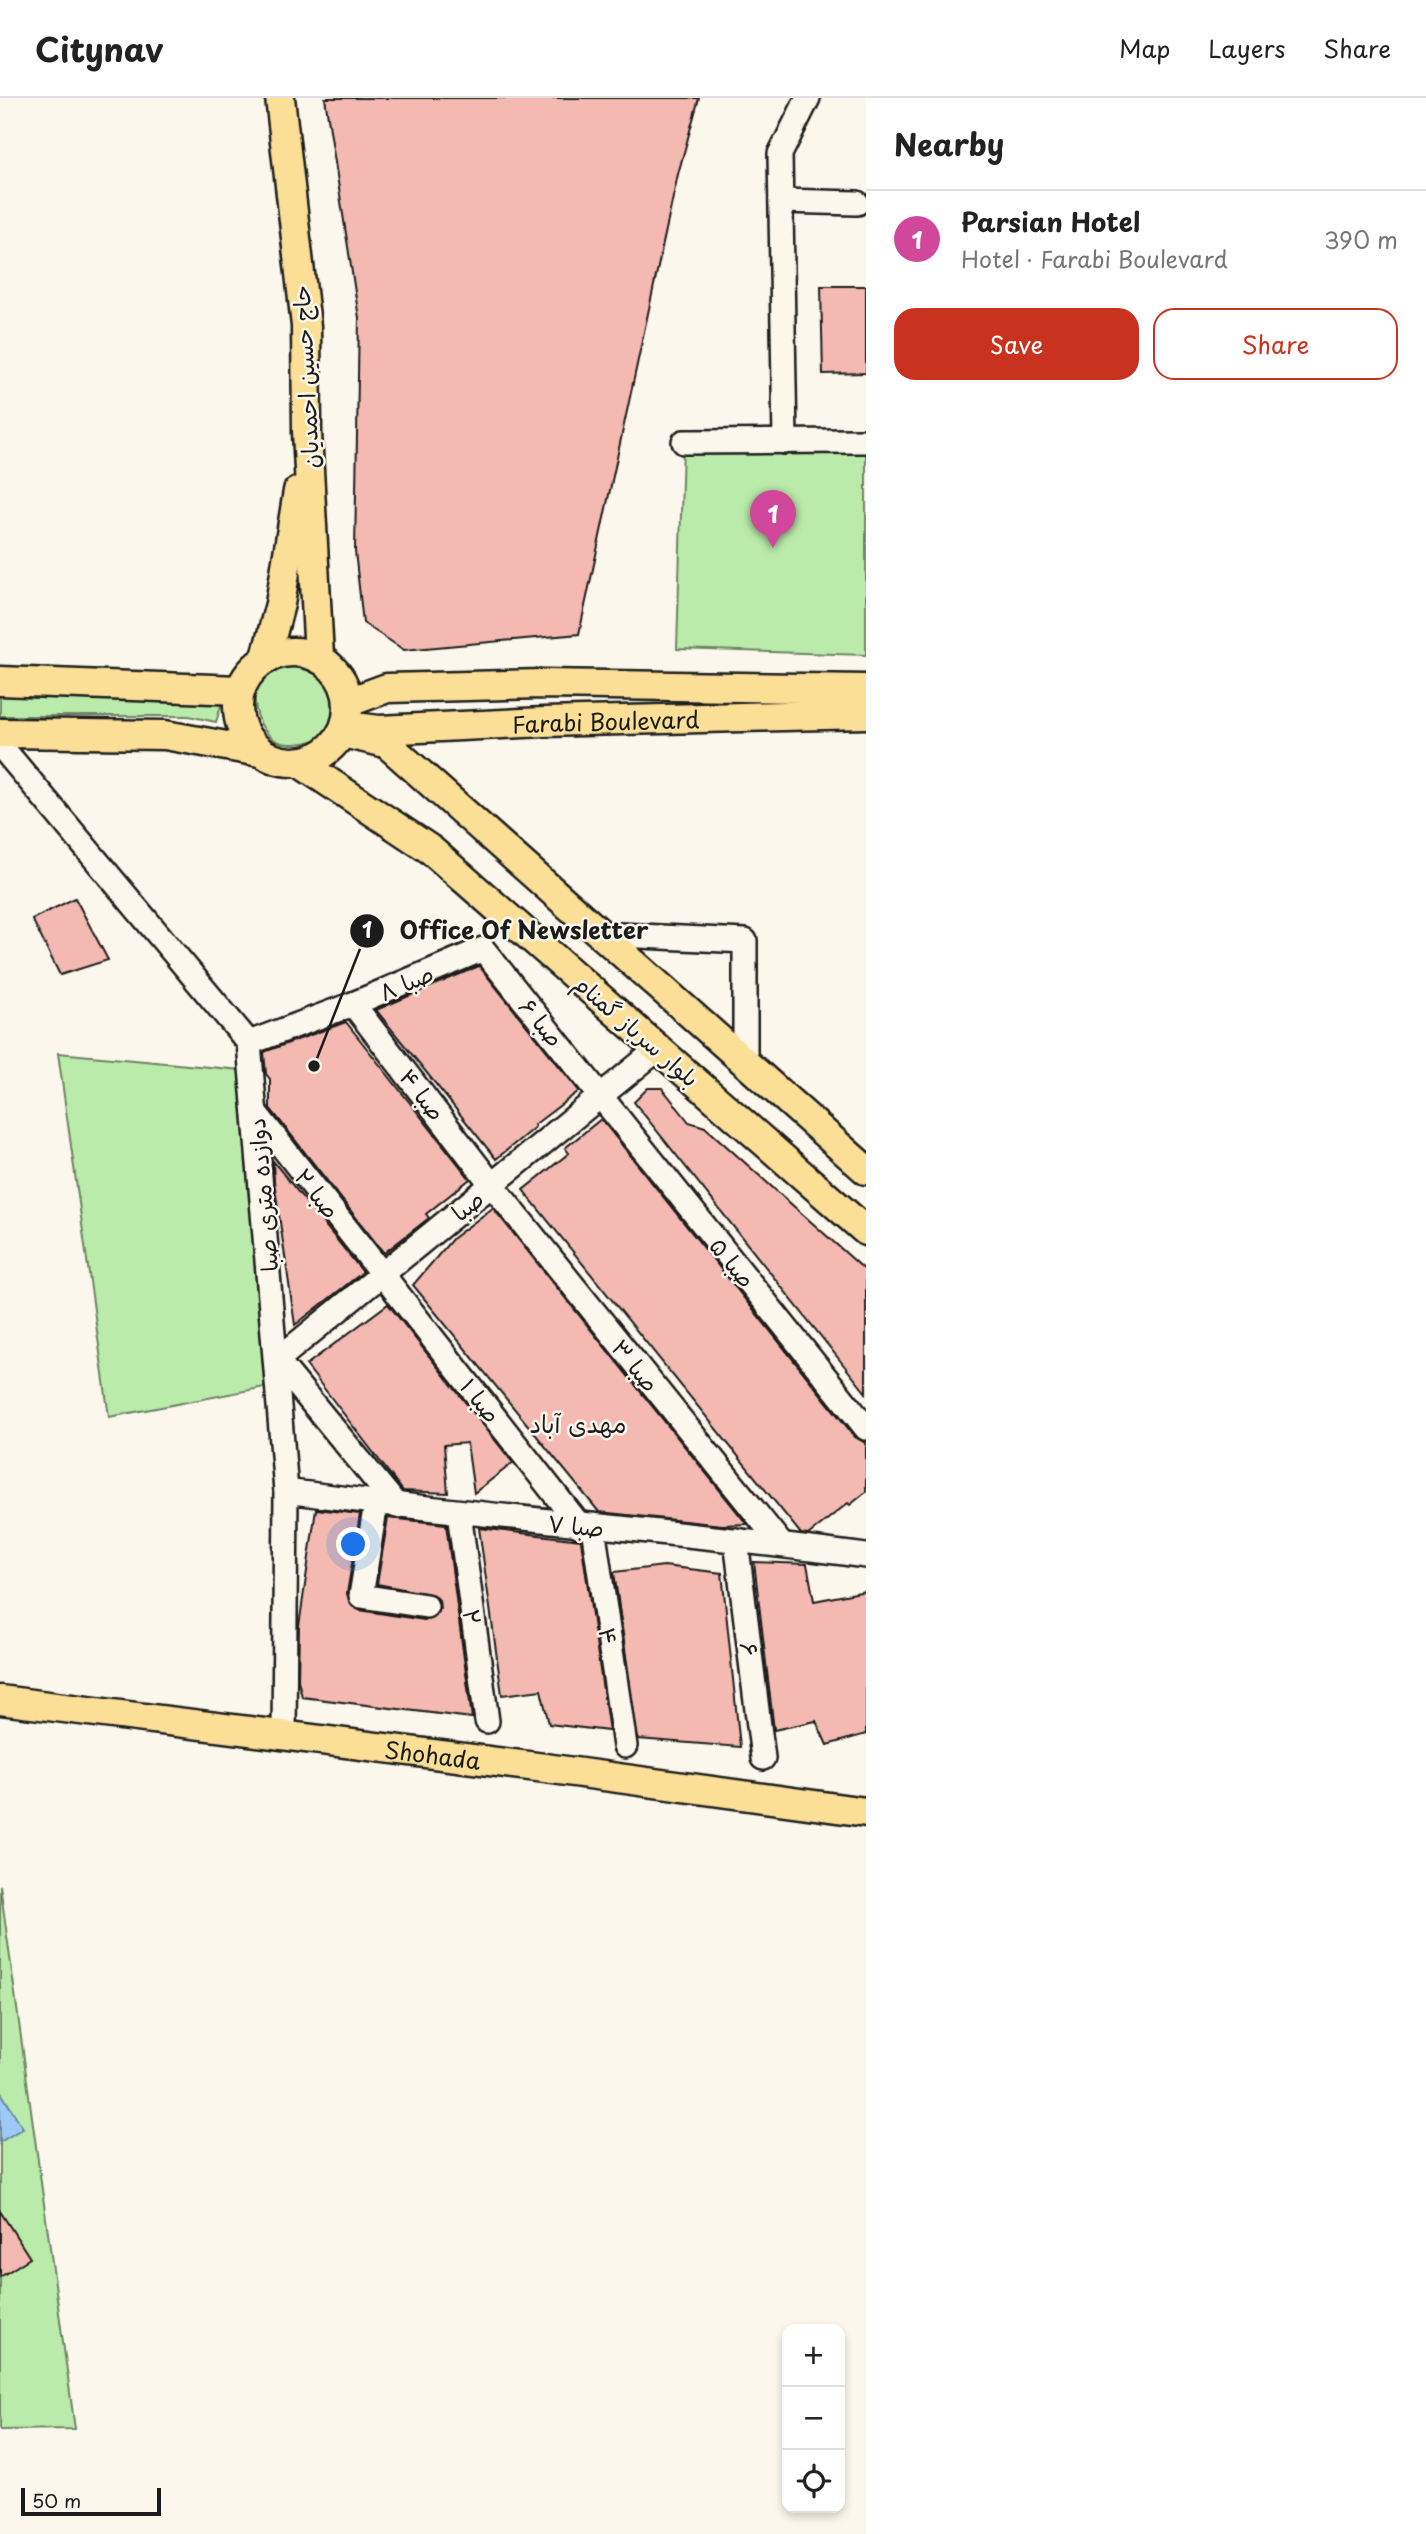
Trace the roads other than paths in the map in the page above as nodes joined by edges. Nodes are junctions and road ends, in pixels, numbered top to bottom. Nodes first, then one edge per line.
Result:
1 (281, 98) edge
2 (808, 98) edge
3 (781, 201) junction
4 (857, 203) dead end
5 (307, 432) junction
6 (866, 441) edge
7 (684, 442) dead end
8 (785, 442) junction
9 (266, 657) junction
10 (319, 657) junction
11 (0, 681) edge
12 (542, 684) junction
13 (866, 689) edge
14 (240, 690) junction
15 (866, 714) edge
16 (346, 720) junction
17 (544, 722) junction
18 (0, 733) edge
19 (0, 745) edge
20 (260, 752) junction
21 (300, 763) junction
22 (598, 934) junction
23 (483, 949) joint
24 (353, 1004) junction
25 (249, 1043) junction
26 (658, 1049) junction
27 (746, 1065) junction
28 (601, 1096) junction
29 (255, 1112) junction
30 (866, 1170) edge
31 (492, 1185) junction
32 (866, 1231) edge
33 (382, 1274) junction
34 (277, 1360) junction
35 (866, 1428) edge
36 (286, 1491) junction
37 (386, 1505) junction
38 (459, 1513) junction
39 (586, 1526) junction
40 (736, 1541) junction
41 (781, 1545) junction
42 (866, 1556) edge
43 (426, 1606) dead end
44 (0, 1700) edge
45 (487, 1721) dead end
46 (284, 1735) junction
47 (625, 1745) dead end
48 (763, 1758) dead end
49 (866, 1812) edge

1 - 5 main road, حاج حسین احمدیان
2 - 3 street
3 - 4 street
3 - 8 street
5 - 9 main road
5 - 10 main road, حاج حسین احمدیان
6 - 8 street
7 - 8 street
9 - 10 main road
9 - 14 main road
10 - 16 main road
11 - 14 main road
12 - 13 main road, Farabi Boulevard
12 - 16 main road, Farabi Boulevard
12 - 17 main road
14 - 20 main road
15 - 17 main road, Farabi Boulevard
16 - 17 main road, Farabi Boulevard
16 - 21 main road
16 - 22 main road, بلوار سرباز گمنام
18 - 20 main road
19 - 25 street
20 - 21 main road
21 - 26 main road, بلوار سرباز گمنام
22 - 27 main road, بلوار سرباز گمنام
22 - 27 street
23 - 24 street, صبا ۸
23 - 28 street, صبا ۶
24 - 25 street, صبا ۸
24 - 31 street, صبا ۴
25 - 29 street, دوازده متری صبا
26 - 28 street, صبا
26 - 32 main road, بلوار سرباز گمنام
27 - 30 main road, بلوار سرباز گمنام
28 - 31 street, صبا
28 - 35 street, صبا ۵
29 - 33 street, صبا ۲
29 - 34 street, دوازده متری صبا
31 - 33 street, صبا
31 - 41 street, صبا ۳
33 - 34 street, صبا
33 - 39 street, صبا ۱
34 - 36 street, دوازده متری صبا
34 - 37 street
36 - 37 street, صبا ۷
36 - 46 street, دوازده متری صبا
37 - 38 street, صبا ۷
37 - 43 street
38 - 39 street, صبا ۷
38 - 45 street, ۲
39 - 40 street, صبا ۷
39 - 47 street, ۴
40 - 41 street, صبا ۷
40 - 48 street, ۶
41 - 42 street, صبا ۷
44 - 46 main road, Shohada
46 - 49 main road, Shohada

